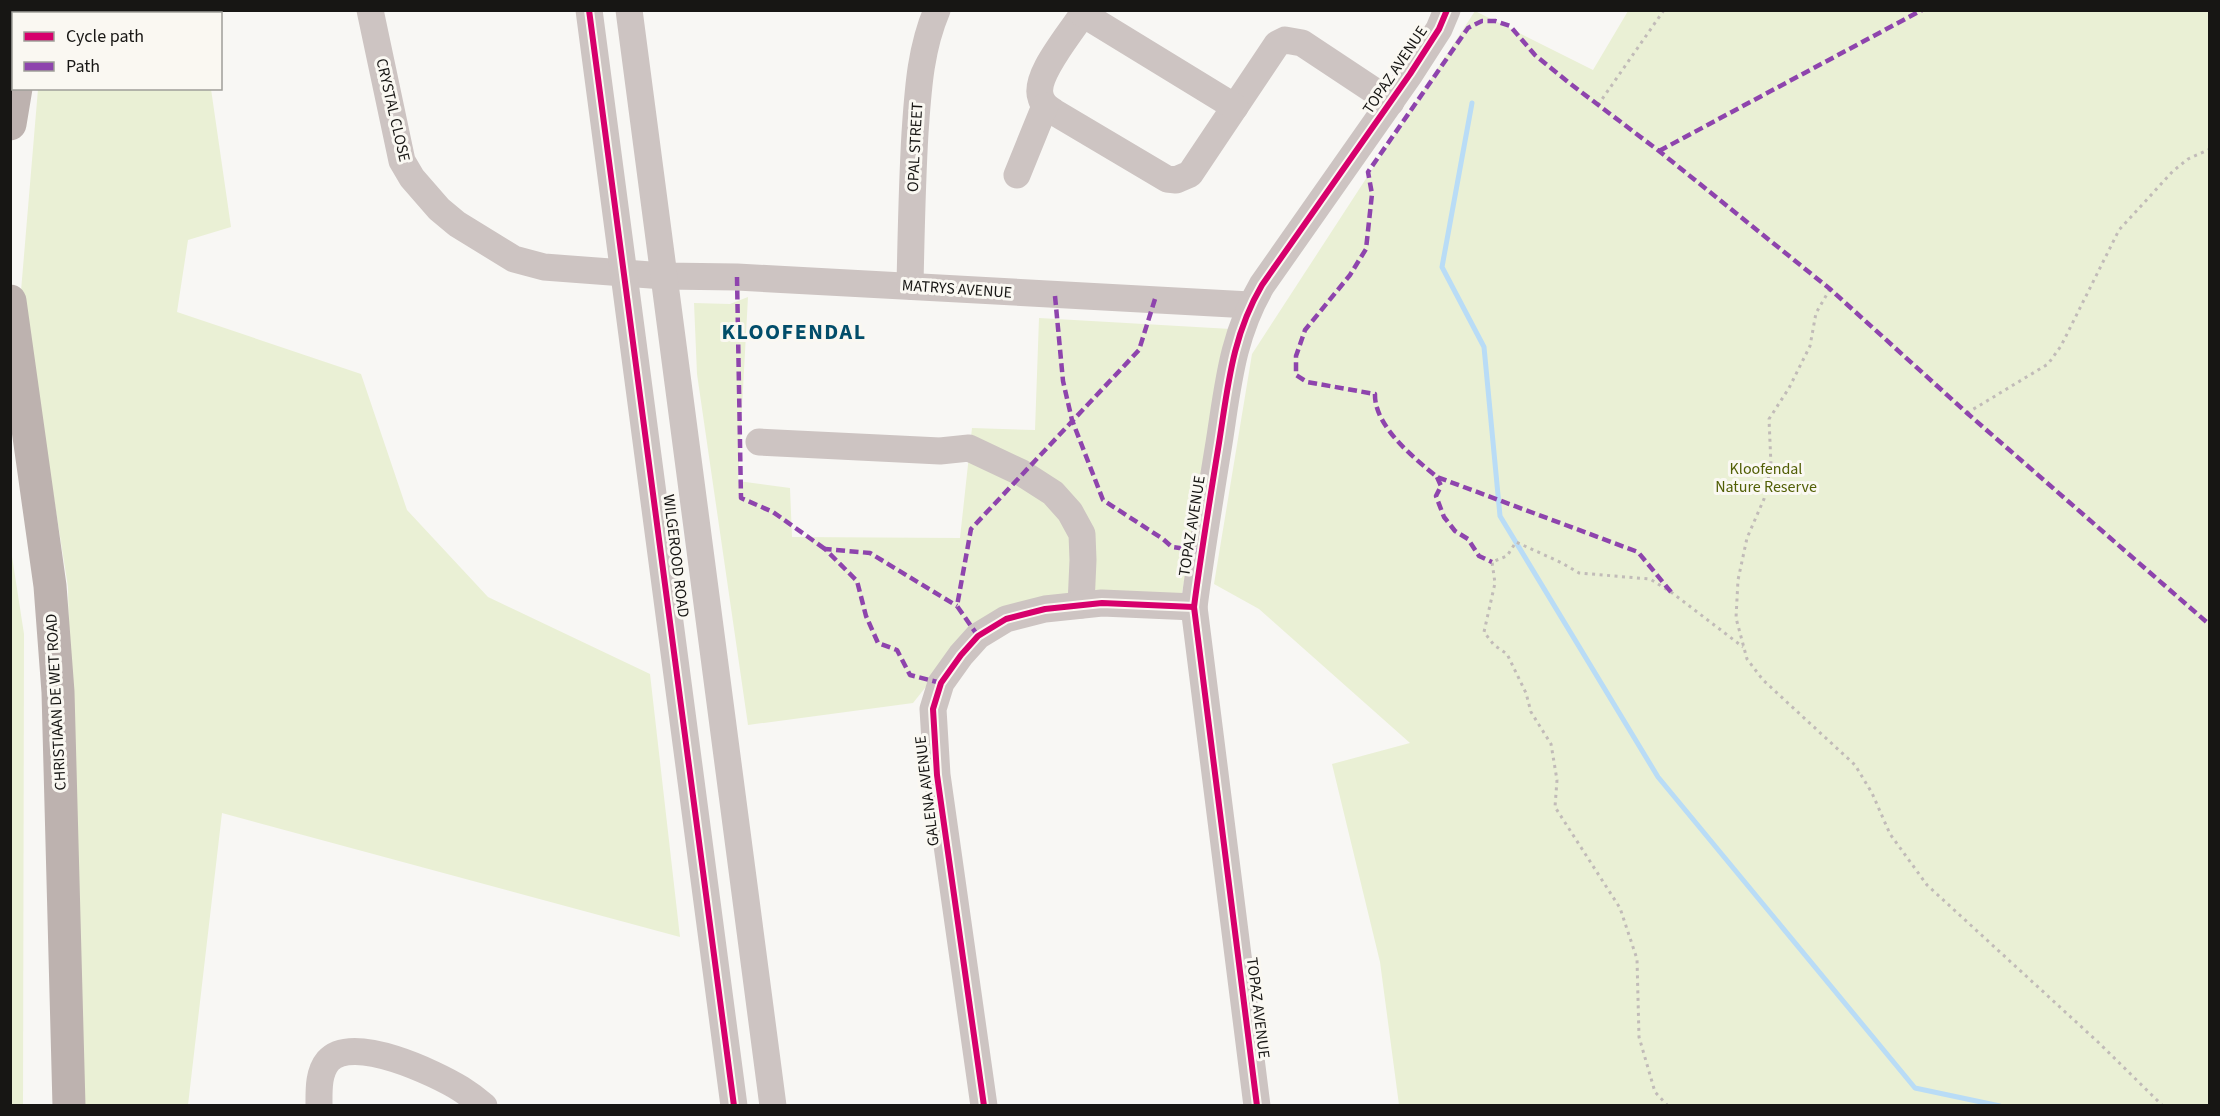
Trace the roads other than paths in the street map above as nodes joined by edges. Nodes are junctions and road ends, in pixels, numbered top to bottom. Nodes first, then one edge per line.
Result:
1 (370, 10) edge
2 (589, 10) edge
3 (629, 10) edge
4 (937, 10) edge
5 (1447, 10) edge
6 (1084, 12) edge
7 (16, 90) edge
8 (1390, 102) junction
9 (1045, 106) junction
10 (1235, 107) junction
11 (10, 124) edge
12 (1017, 175) dead end
13 (624, 272) junction
14 (664, 276) junction
15 (910, 286) junction
16 (10, 301) edge
17 (1250, 305) junction
18 (759, 442) dead end
19 (1081, 605) junction
20 (1194, 608) junction
21 (69, 1106) edge
22 (319, 1106) edge
23 (484, 1106) edge
24 (734, 1106) edge
25 (773, 1106) edge
26 (984, 1106) edge
27 (1257, 1106) edge

1 - 13 street, CRYSTAL CLOSE
2 - 13 street, WILGEROOD ROAD
3 - 14 street, WILGEROOD ROAD
4 - 15 street, OPAL STREET
5 - 8 street, TOPAZ AVENUE
6 - 9 street
6 - 10 street
7 - 11 main road
8 - 10 street
8 - 17 street, TOPAZ AVENUE
9 - 10 street
9 - 12 street
13 - 14 street, CRYSTAL CLOSE
13 - 24 street, WILGEROOD ROAD
14 - 15 street, MATRYS AVENUE
14 - 25 street, WILGEROOD ROAD
15 - 17 street, MATRYS AVENUE
16 - 21 main road, CHRISTIAAN DE WET ROAD
17 - 20 street, TOPAZ AVENUE
18 - 19 street
19 - 20 street, GALENA AVENUE
19 - 26 street, GALENA AVENUE
20 - 27 street, TOPAZ AVENUE
22 - 23 street

